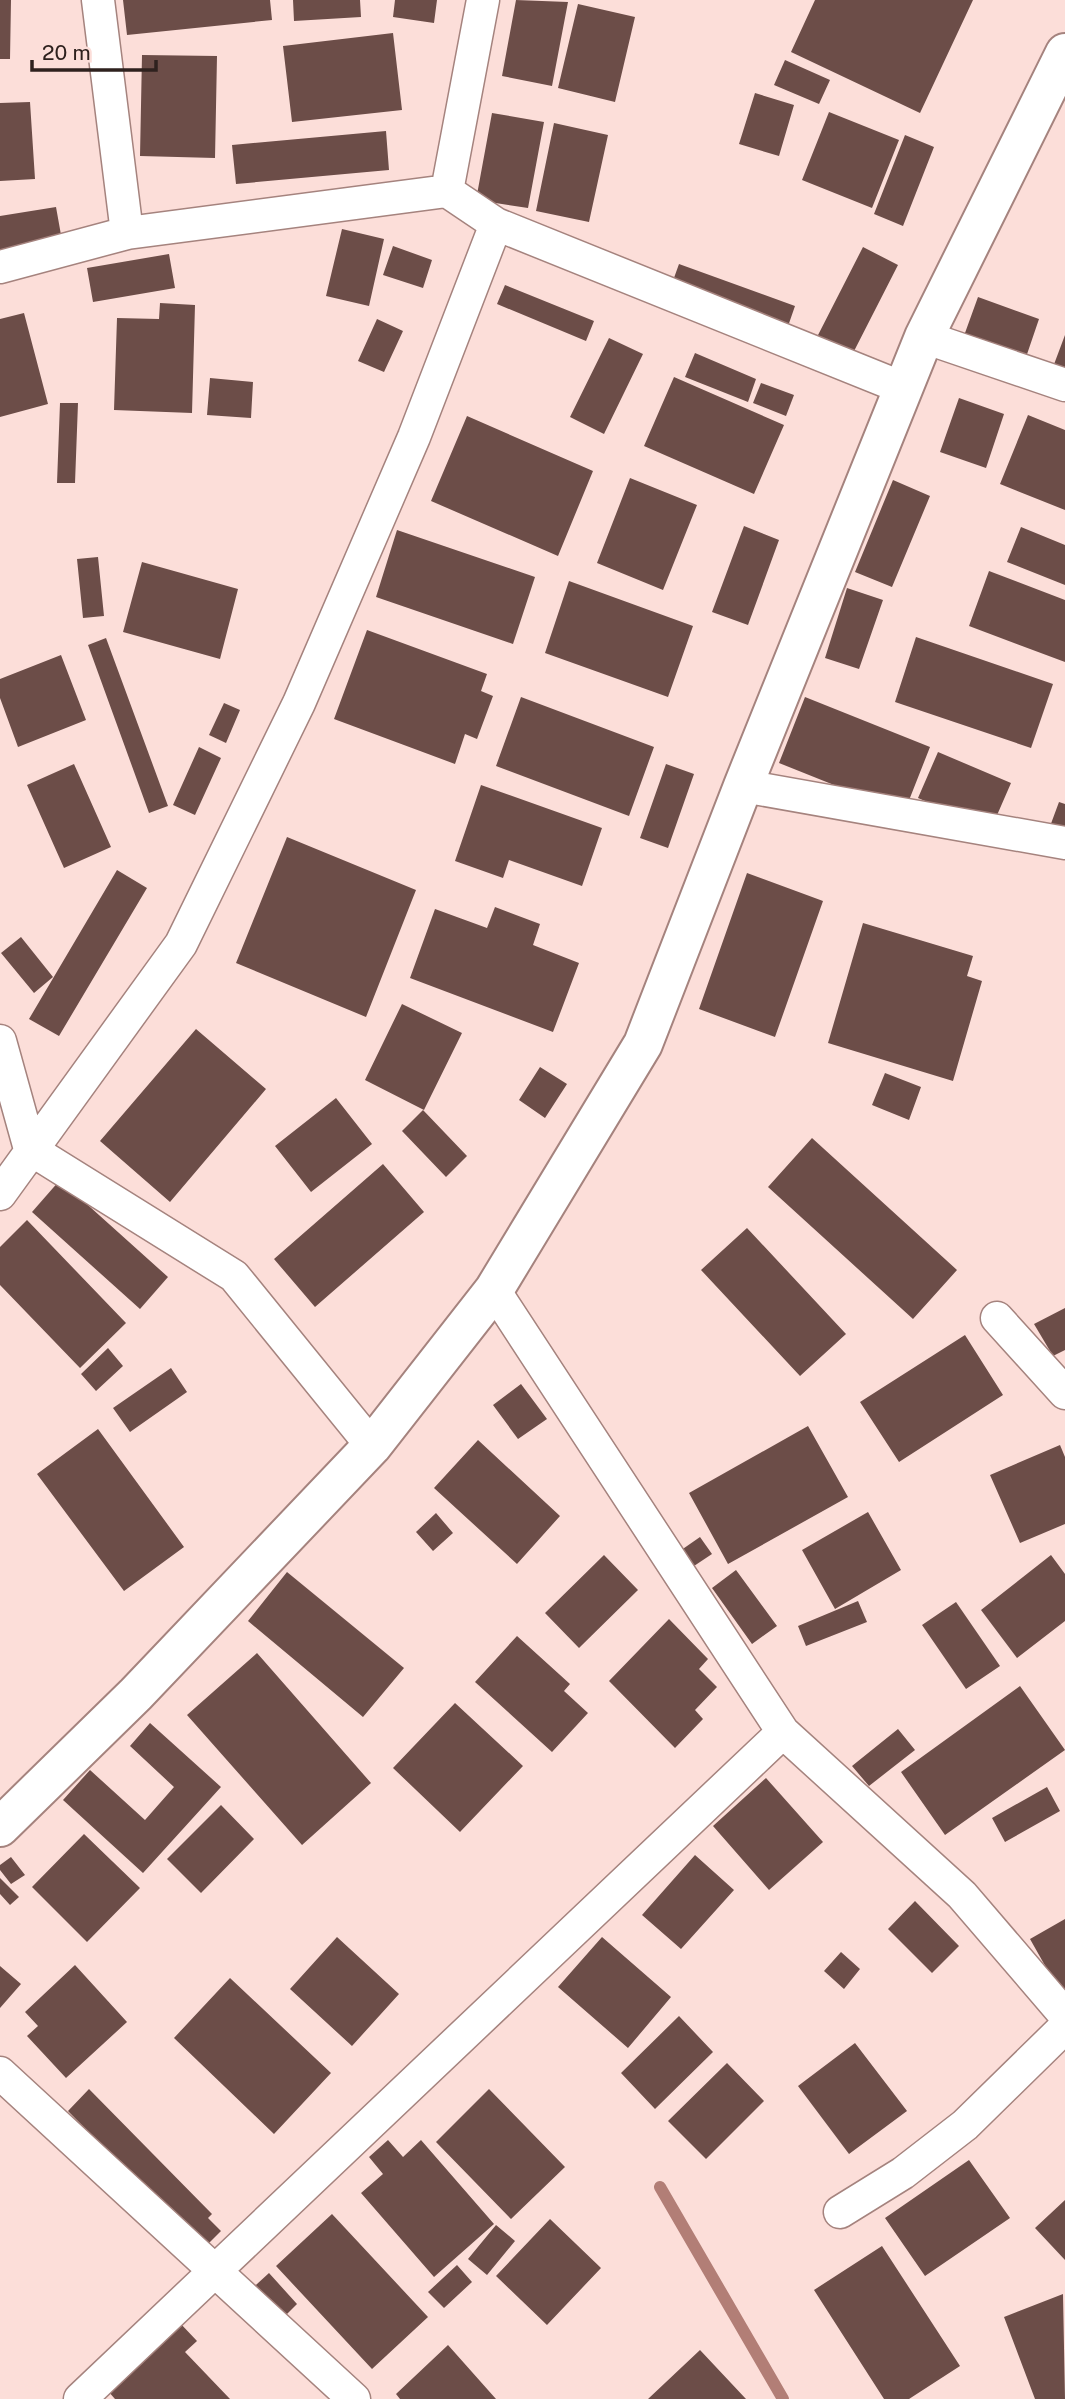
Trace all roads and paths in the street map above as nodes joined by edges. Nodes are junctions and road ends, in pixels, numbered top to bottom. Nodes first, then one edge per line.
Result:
1 (98, 0) edge
2 (483, 0) edge
3 (1065, 52) edge
4 (447, 191) junction
5 (496, 224) junction
6 (127, 233) junction
7 (0, 267) edge
8 (924, 337) junction
9 (1065, 385) edge
10 (903, 388) junction
11 (743, 786) junction
12 (1065, 843) edge
13 (0, 1041) edge
14 (30, 1149) junction
15 (0, 1194) edge
16 (494, 1290) junction
17 (997, 1318) dead end
18 (1065, 1393) edge
19 (372, 1446) junction
20 (783, 1732) junction
21 (0, 1827) edge
22 (1065, 2015) edge
23 (1065, 2027) edge
24 (0, 2073) edge
25 (840, 2212) dead end
26 (214, 2272) junction
27 (80, 2399) edge
28 (354, 2399) edge

1 - 6 street
2 - 4 street
3 - 8 street
4 - 5 street
4 - 6 street
5 - 10 street
5 - 14 street
6 - 7 street
8 - 9 street
8 - 10 street
10 - 11 street
11 - 12 street
11 - 16 street
13 - 14 street
14 - 15 street
14 - 19 street
16 - 19 street
16 - 20 street
17 - 18 street
19 - 21 street
20 - 22 street
20 - 26 street
23 - 25 street
24 - 26 street
26 - 27 street
26 - 28 street

